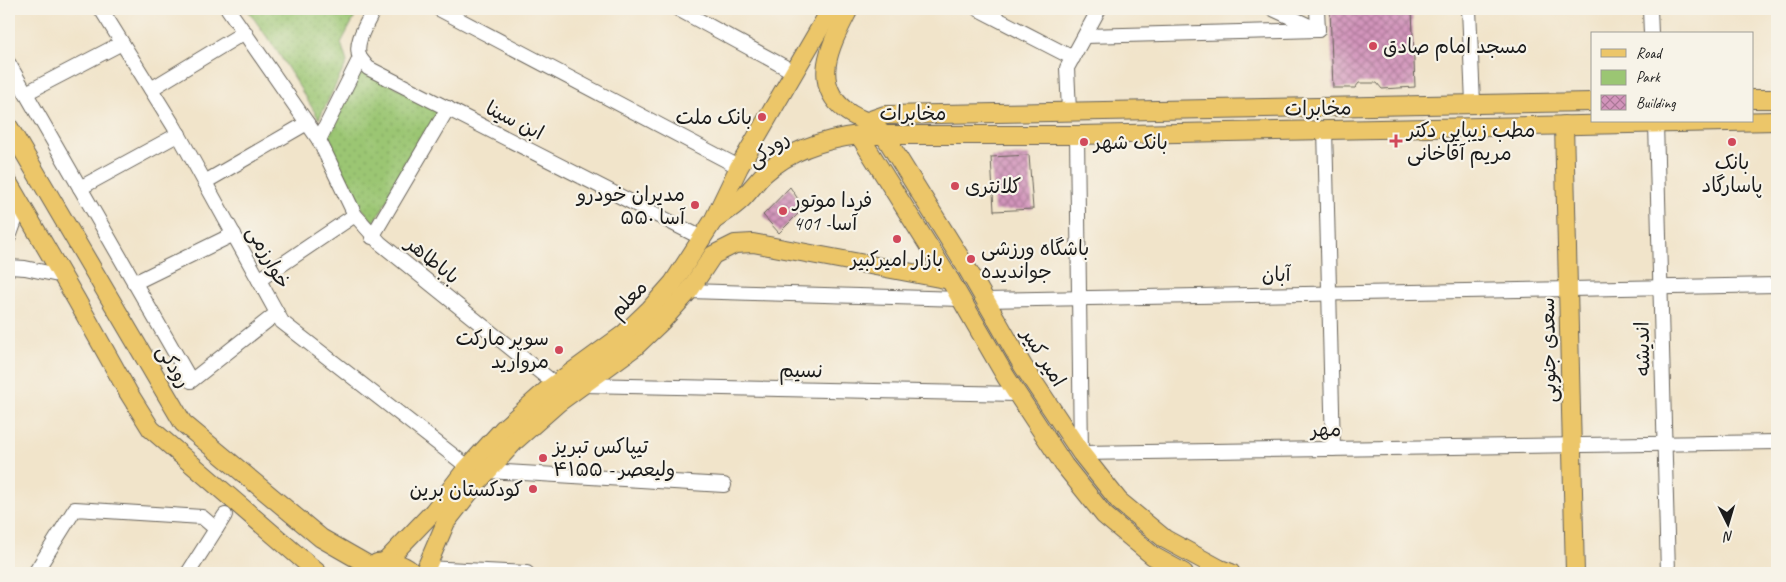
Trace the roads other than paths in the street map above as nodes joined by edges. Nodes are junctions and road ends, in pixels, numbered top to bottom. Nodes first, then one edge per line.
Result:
1 (101, 9) edge
2 (228, 9) edge
3 (374, 9) edge
4 (439, 9) edge
5 (678, 9) edge
6 (831, 9) edge
7 (849, 9) edge
8 (978, 9) edge
9 (1099, 9) edge
10 (1273, 9) edge
11 (1317, 9) edge
12 (1469, 9) edge
13 (1650, 9) edge
14 (1318, 30) junction
15 (245, 32) junction
16 (1651, 32) edge
17 (1085, 36) junction
18 (122, 43) junction
19 (360, 58) junction
20 (1073, 58) junction
21 (9, 64) edge
22 (794, 72) junction
23 (151, 89) junction
24 (26, 93) junction
25 (1754, 99) edge
26 (1777, 99) edge
27 (1591, 102) edge
28 (1473, 104) junction
29 (448, 108) junction
30 (1259, 108) junction
31 (1069, 111) junction
32 (1754, 121) edge
33 (1777, 121) edge
34 (1716, 122) edge
35 (307, 123) junction
36 (1656, 123) junction
37 (1564, 125) junction
38 (9, 127) edge
39 (862, 128) junction
40 (1325, 129) junction
41 (1261, 130) junction
42 (179, 134) junction
43 (884, 135) junction
44 (1077, 135) junction
45 (319, 140) junction
46 (739, 167) junction
47 (205, 182) junction
48 (9, 184) edge
49 (80, 188) junction
50 (21, 204) junction
51 (355, 215) junction
52 (713, 221) junction
53 (234, 234) junction
54 (372, 236) junction
55 (9, 237) edge
56 (702, 238) junction
57 (9, 267) edge
58 (968, 270) junction
59 (63, 276) junction
60 (259, 280) junction
61 (950, 280) junction
62 (134, 283) junction
63 (1777, 285) edge
64 (1660, 287) junction
65 (1568, 289) junction
66 (689, 291) junction
67 (1330, 293) junction
68 (1079, 298) junction
69 (961, 299) junction
70 (985, 300) junction
71 (277, 313) junction
72 (555, 384) junction
73 (583, 385) junction
74 (1017, 394) junction
75 (1777, 442) edge
76 (1664, 444) junction
77 (1572, 446) junction
78 (1333, 449) junction
79 (1081, 453) junction
80 (1064, 465) junction
81 (468, 467) junction
82 (488, 471) junction
83 (724, 485) dead end
84 (225, 515) dead end
85 (216, 529) junction
86 (1153, 556) junction
87 (372, 567) edge
88 (421, 571) edge
89 (35, 573) edge
90 (188, 573) edge
91 (318, 573) edge
92 (527, 573) edge
93 (1160, 573) edge
94 (1184, 573) edge
95 (1230, 573) edge
96 (1575, 573) edge
97 (1668, 573) edge

1 - 18 street, خوارزمی
2 - 15 street, باباطاهر
3 - 19 street
4 - 46 street
5 - 22 street
6 - 22 main road, معلم
7 - 39 main road
8 - 20 street
9 - 17 street
10 - 14 street
11 - 14 street
12 - 28 street
13 - 16 street
14 - 17 street
15 - 23 street
15 - 35 street, باباطاهر
17 - 20 street
18 - 23 street, خوارزمی
18 - 24 street
19 - 29 street, ابن سینا
19 - 45 street
20 - 31 street
21 - 24 street
22 - 46 main road, معلم
23 - 42 street, خوارزمی
24 - 49 street
25 - 26 main road
27 - 28 main road, مخابرات
28 - 30 main road, مخابرات
29 - 54 street
29 - 56 street, ابن سینا
30 - 31 main road, مخابرات
30 - 41 main road
31 - 39 main road, مخابرات
32 - 33 main road, مخابرات
34 - 36 main road, مخابرات
35 - 45 street, باباطاهر
35 - 47 street
36 - 37 main road, مخابرات
36 - 64 street, اندیشه
37 - 40 main road, مخابرات
37 - 65 main road, سعدى جنوبی
38 - 87 main road, رودکی
39 - 43 main road, مخابرات
39 - 52 main road, رودکی
39 - 61 main road, امیر کبیر
40 - 41 main road, مخابرات
40 - 67 street
41 - 44 main road, مخابرات
42 - 47 street, خوارزمی
42 - 49 street
43 - 44 main road, مخابرات
43 - 58 main road, امیر کبیر
44 - 68 street
45 - 51 street, باباطاهر
46 - 52 main road, معلم
47 - 53 street, خوارزمی
48 - 50 main road
49 - 62 street
50 - 55 street
50 - 59 main road
51 - 54 street, باباطاهر
51 - 60 street
52 - 56 main road, معلم
53 - 60 street, خوارزمی
53 - 62 street
54 - 72 street, باباطاهر
56 - 72 main road, معلم
57 - 59 street
58 - 61 main road
58 - 70 main road, امیر کبیر
59 - 91 main road
60 - 71 street, خوارزمی
61 - 66 main road, معلم
61 - 69 main road, امیر کبیر
62 - 71 street
63 - 64 street, آبان
64 - 65 street, آبان
64 - 76 street, اندیشه
65 - 67 street, آبان
65 - 77 main road, سعدى جنوبی
66 - 69 street
66 - 73 main road, معلم
67 - 68 street, آبان
67 - 78 street
68 - 70 street, آبان
68 - 79 street
69 - 74 main road, امیر کبیر
70 - 79 main road, امیر کبیر
71 - 81 street, خوارزمی
72 - 81 main road, معلم
73 - 74 street, نسیم
73 - 82 main road, معلم
74 - 80 main road, امیر کبیر
75 - 76 street, مهر
76 - 77 street, مهر
76 - 97 street, اندیشه
77 - 78 street, مهر
77 - 96 main road, سعدى جنوبی
78 - 79 street, مهر
79 - 80 street
79 - 95 main road, امیر کبیر
80 - 86 main road, امیر کبیر
81 - 87 main road, معلم
82 - 83 street
82 - 88 main road, معلم
84 - 85 street
85 - 89 street
85 - 90 street
86 - 93 main road
86 - 94 main road, امیر کبیر
87 - 88 main road, رودکی
88 - 92 street

